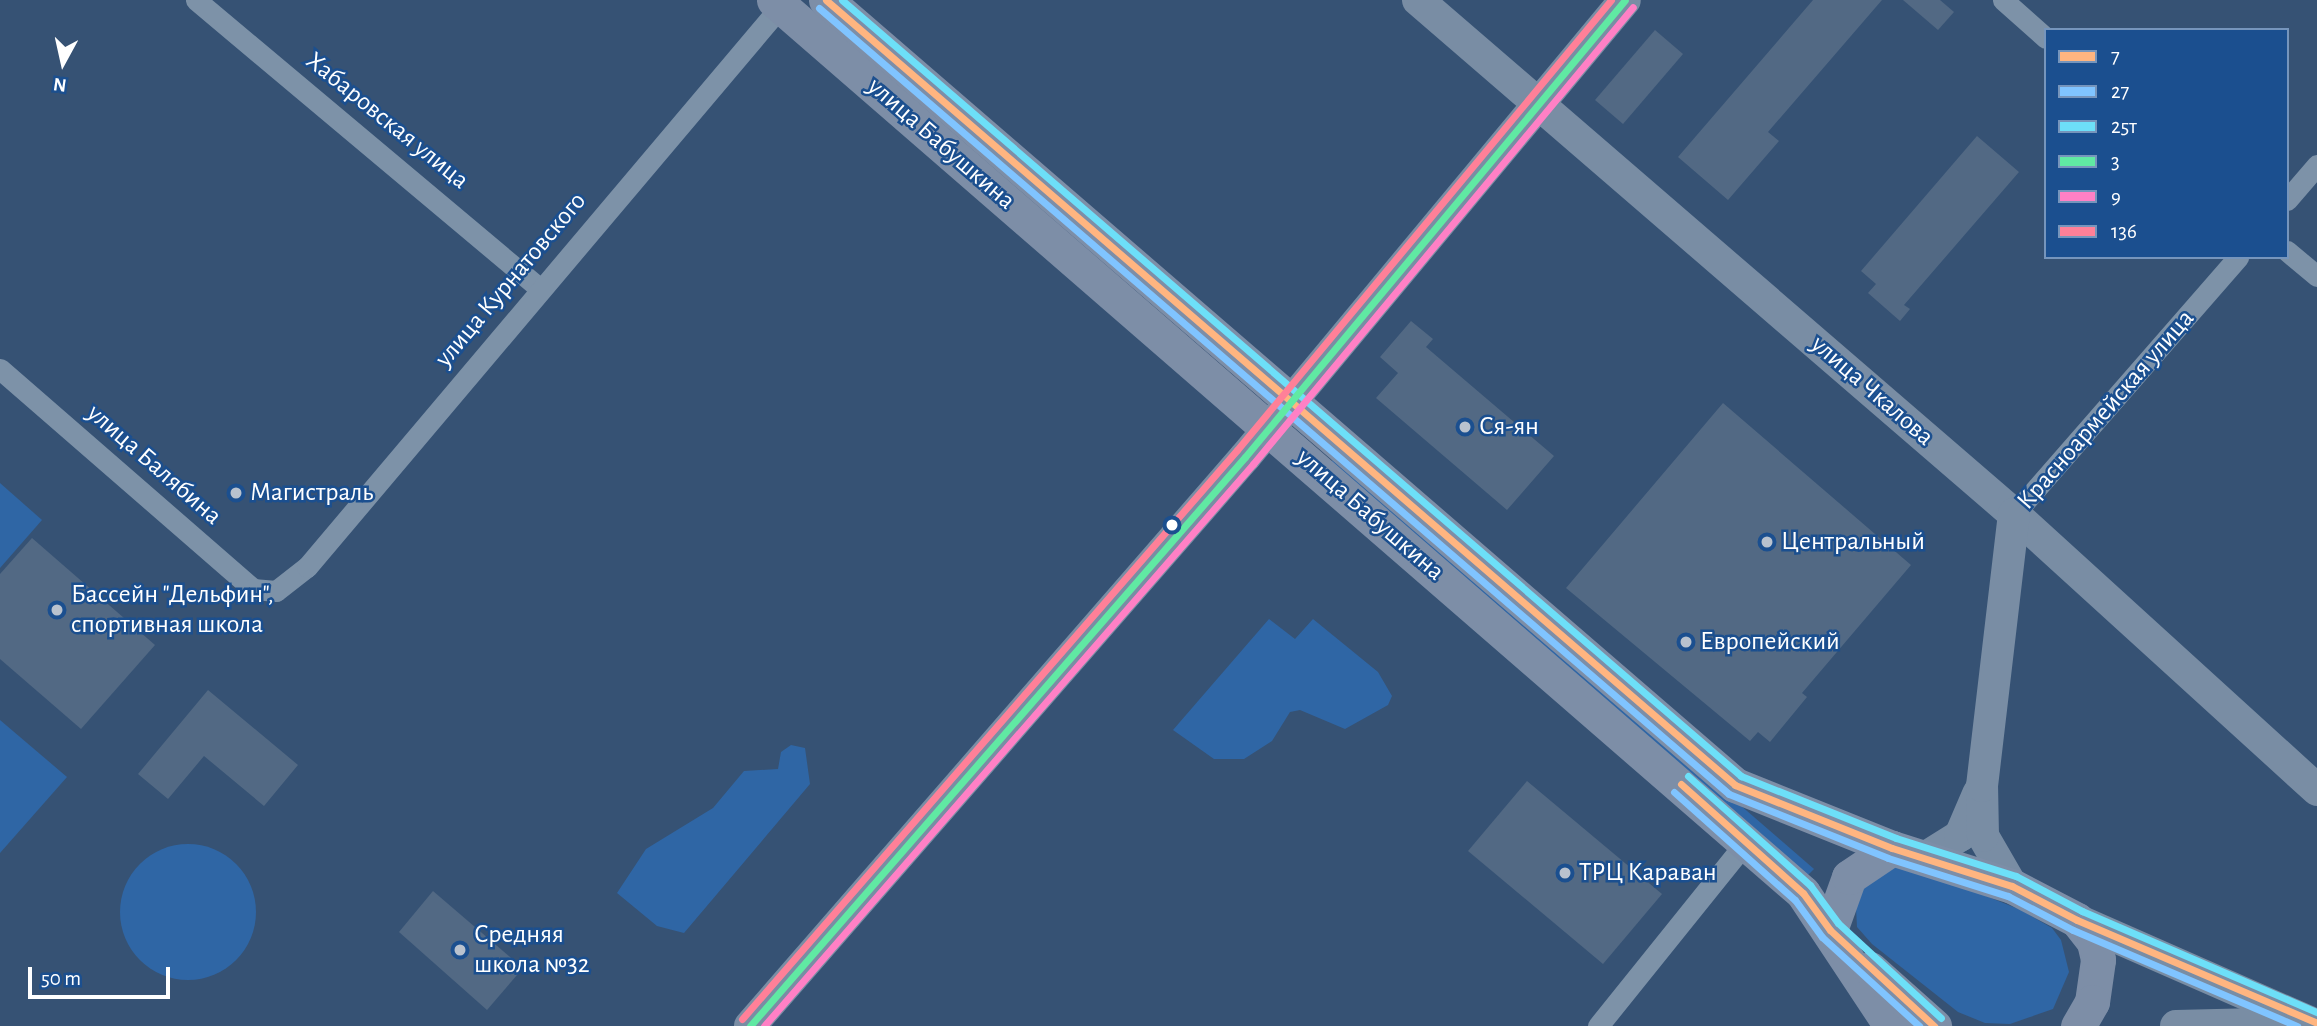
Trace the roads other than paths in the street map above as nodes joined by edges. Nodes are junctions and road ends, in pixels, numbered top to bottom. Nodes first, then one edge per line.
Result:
1 (196, 0) edge
2 (825, 0) edge
3 (1419, 0) edge
4 (1626, 0) edge
5 (2003, 0) edge
6 (780, 2) edge
7 (2044, 36) edge
8 (1538, 104) junction
9 (2317, 165) edge
10 (2289, 198) edge
11 (2289, 253) edge
12 (2236, 259) edge
13 (2317, 276) edge
14 (539, 288) junction
15 (0, 369) edge
16 (1279, 416) junction
17 (2014, 514) junction
18 (276, 591) joint
19 (1982, 786) junction
20 (2317, 790) edge
21 (1746, 842) junction
22 (1892, 848) junction
23 (1926, 857) junction
24 (2012, 886) junction
25 (2077, 920) junction
26 (1830, 929) junction
27 (2311, 1024) edge
28 (750, 1026) edge
29 (1598, 1026) edge
30 (1891, 1026) edge
31 (1934, 1026) edge
32 (2078, 1026) edge
33 (2176, 1026) edge

1 - 14 street, Хабаровская улица
2 - 16 main road, улица Бабушкина
3 - 8 main road, улица Чкалова
4 - 8 main road
5 - 7 street
6 - 14 street, улица Курнатовского
6 - 16 main road, улица Бабушкина
8 - 16 main road
8 - 17 main road, улица Чкалова
9 - 10 street
11 - 13 street
12 - 17 street, Красноармейская улица
14 - 18 street, улица Курнатовского
15 - 18 street, улица Балябина
16 - 21 main road, улица Бабушкина
16 - 22 main road, улица Бабушкина
16 - 28 main road
17 - 19 main road, Красноармейская улица
17 - 20 main road, улица Чкалова
19 - 23 main road
19 - 24 main road
21 - 26 main road, улица Бабушкина
21 - 29 street
22 - 23 main road, улица Бабушкина
22 - 26 main road
23 - 24 main road, улица Бабушкина
24 - 25 main road, улица Бабушкина
25 - 27 main road
25 - 32 main road
26 - 30 main road
26 - 31 main road
27 - 33 main road

